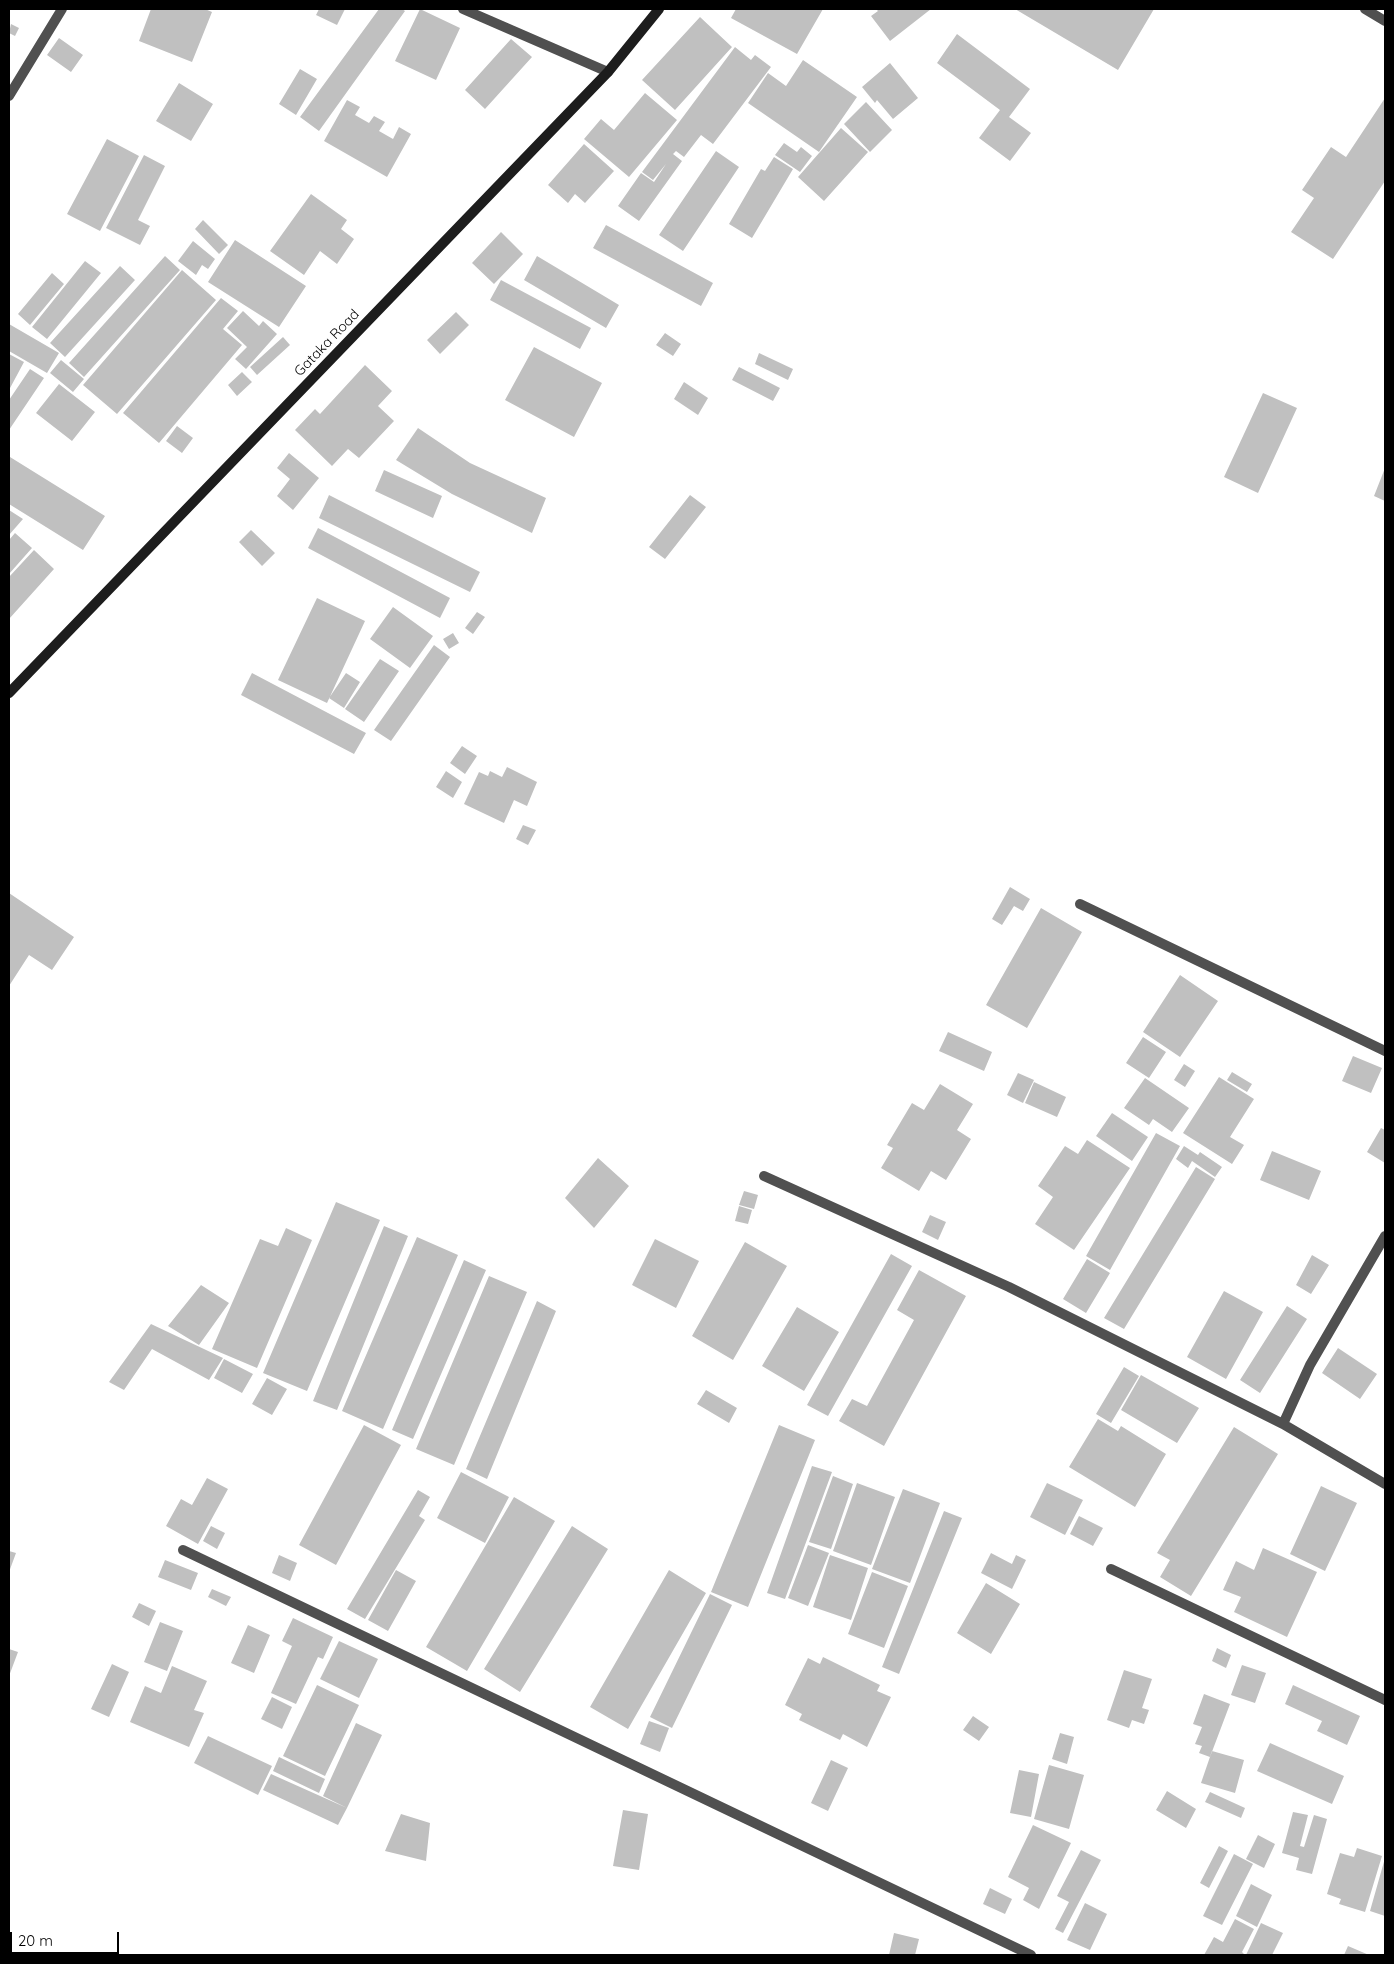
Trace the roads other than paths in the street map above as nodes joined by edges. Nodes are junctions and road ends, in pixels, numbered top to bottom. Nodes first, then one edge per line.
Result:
1 (62, 9) edge
2 (463, 9) edge
3 (659, 9) edge
4 (1365, 9) edge
5 (1385, 21) edge
6 (608, 72) junction
7 (9, 96) edge
8 (9, 693) edge
9 (1080, 904) dead end
10 (1385, 1050) edge
11 (764, 1176) dead end
12 (1385, 1236) edge
13 (1283, 1424) junction
14 (1385, 1484) edge
15 (183, 1550) dead end
16 (1111, 1570) dead end
17 (1385, 1700) edge
18 (1031, 1955) edge

1 - 7 street
2 - 6 street
3 - 6 street, Gataka Road
4 - 5 street
6 - 8 street, Gataka Road
9 - 10 street
11 - 13 street
12 - 13 street
13 - 14 street
15 - 18 street
16 - 17 street

